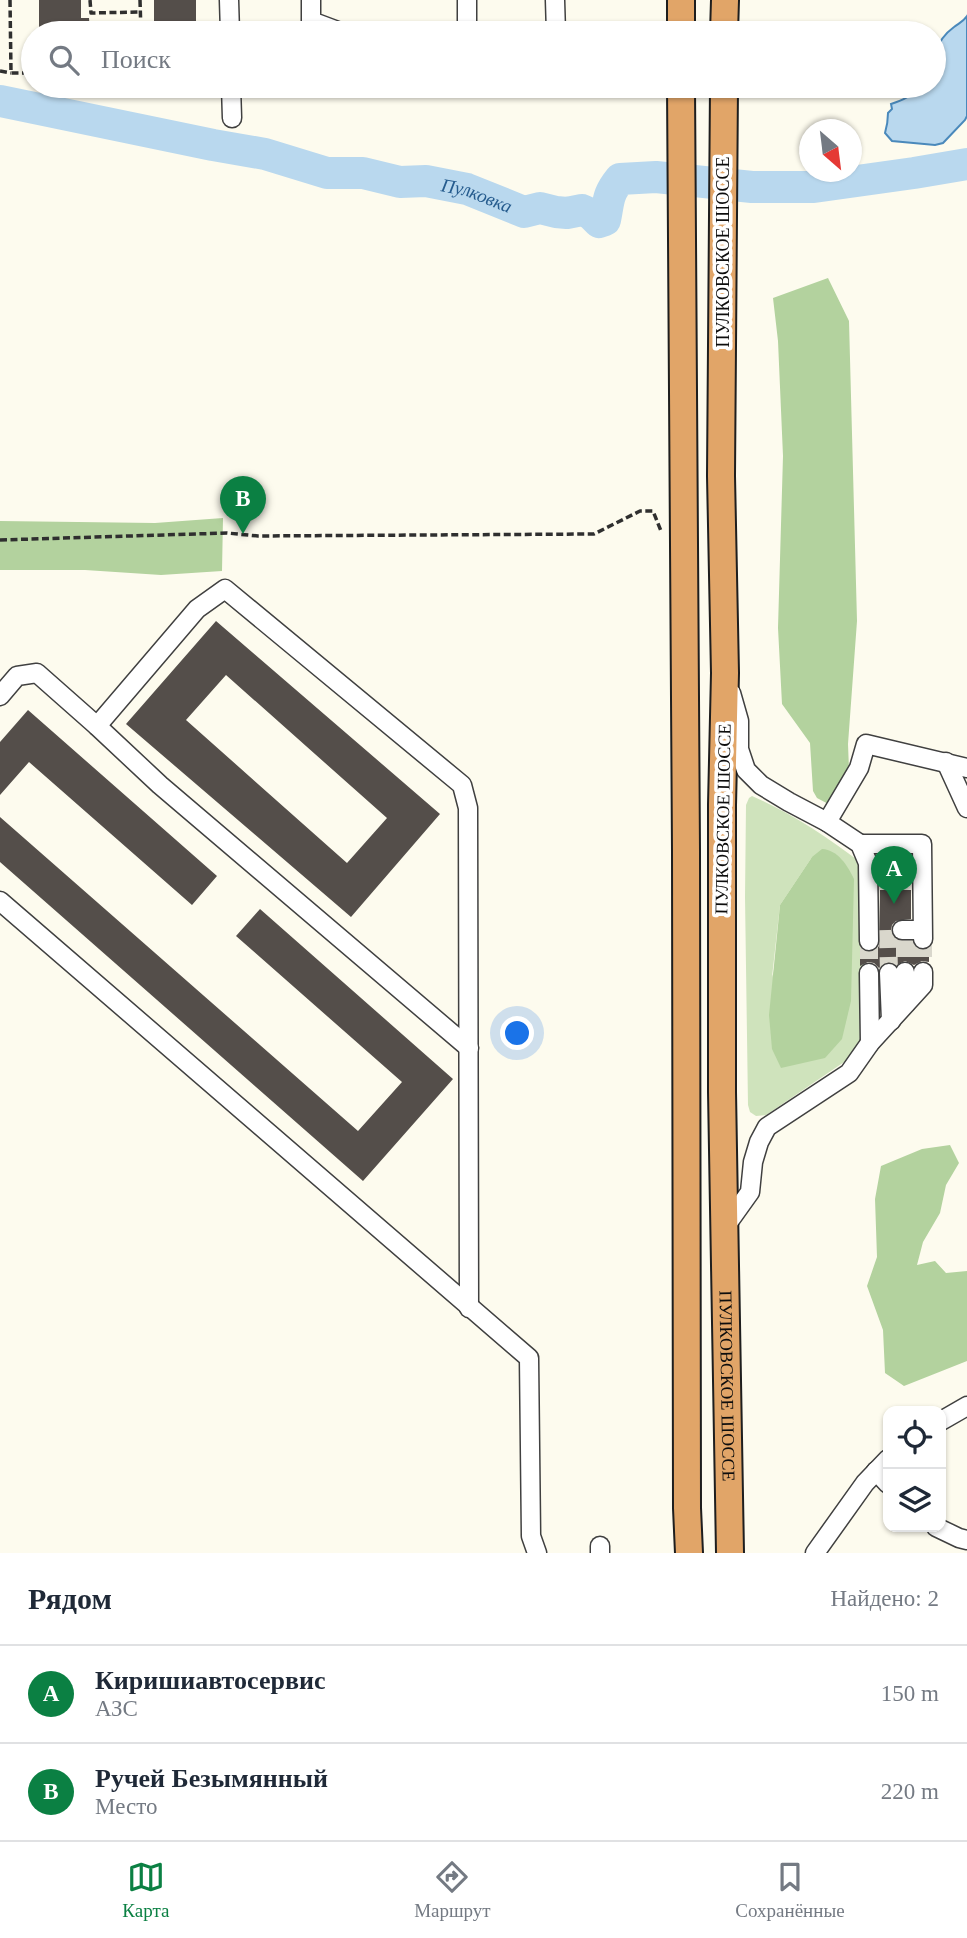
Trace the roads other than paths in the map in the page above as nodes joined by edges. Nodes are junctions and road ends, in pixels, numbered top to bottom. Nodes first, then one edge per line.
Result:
1 (229, 0) edge
2 (311, 0) edge
3 (467, 0) edge
4 (555, 0) edge
5 (681, 0) edge
6 (725, 0) edge
7 (230, 21) edge
8 (311, 21) edge
9 (467, 21) edge
10 (556, 21) edge
11 (681, 21) edge
12 (724, 21) edge
13 (231, 98) edge
14 (681, 98) edge
15 (724, 98) edge
16 (232, 118) dead end
17 (726, 673) junction
18 (0, 696) edge
19 (97, 726) junction
20 (946, 762) junction
21 (967, 768) edge
22 (967, 808) edge
23 (827, 822) junction
24 (860, 844) junction
25 (0, 901) edge
26 (911, 933) tunnel mouth
27 (874, 934) tunnel mouth
28 (869, 973) tunnel mouth
29 (891, 1021) junction
30 (870, 1043) junction
31 (469, 1048) junction
32 (725, 1227) junction
33 (469, 1308) junction
34 (967, 1406) edge
35 (946, 1418) edge
36 (883, 1472) edge
37 (946, 1532) edge
38 (967, 1540) edge
39 (537, 1553) edge
40 (689, 1553) edge
41 (730, 1553) edge
42 (815, 1553) edge

1 - 7 street
2 - 8 street
3 - 9 street
4 - 10 street
5 - 11 highway
6 - 12 highway
13 - 16 street
14 - 40 highway, ПУЛКОВСКОЕ ШОССЕ
15 - 17 highway, ПУЛКОВСКОЕ ШОССЕ
17 - 23 street
17 - 32 highway, ПУЛКОВСКОЕ ШОССЕ
18 - 19 street
19 - 31 street
19 - 31 street
20 - 21 street
20 - 22 street
20 - 23 street
23 - 24 street
24 - 26 street
24 - 27 street
25 - 33 street
28 - 30 street
29 - 29 street
29 - 30 street
30 - 32 street
31 - 33 street
32 - 41 highway, ПУЛКОВСКОЕ ШОССЕ
33 - 39 street
34 - 35 street
36 - 42 street
37 - 38 street

